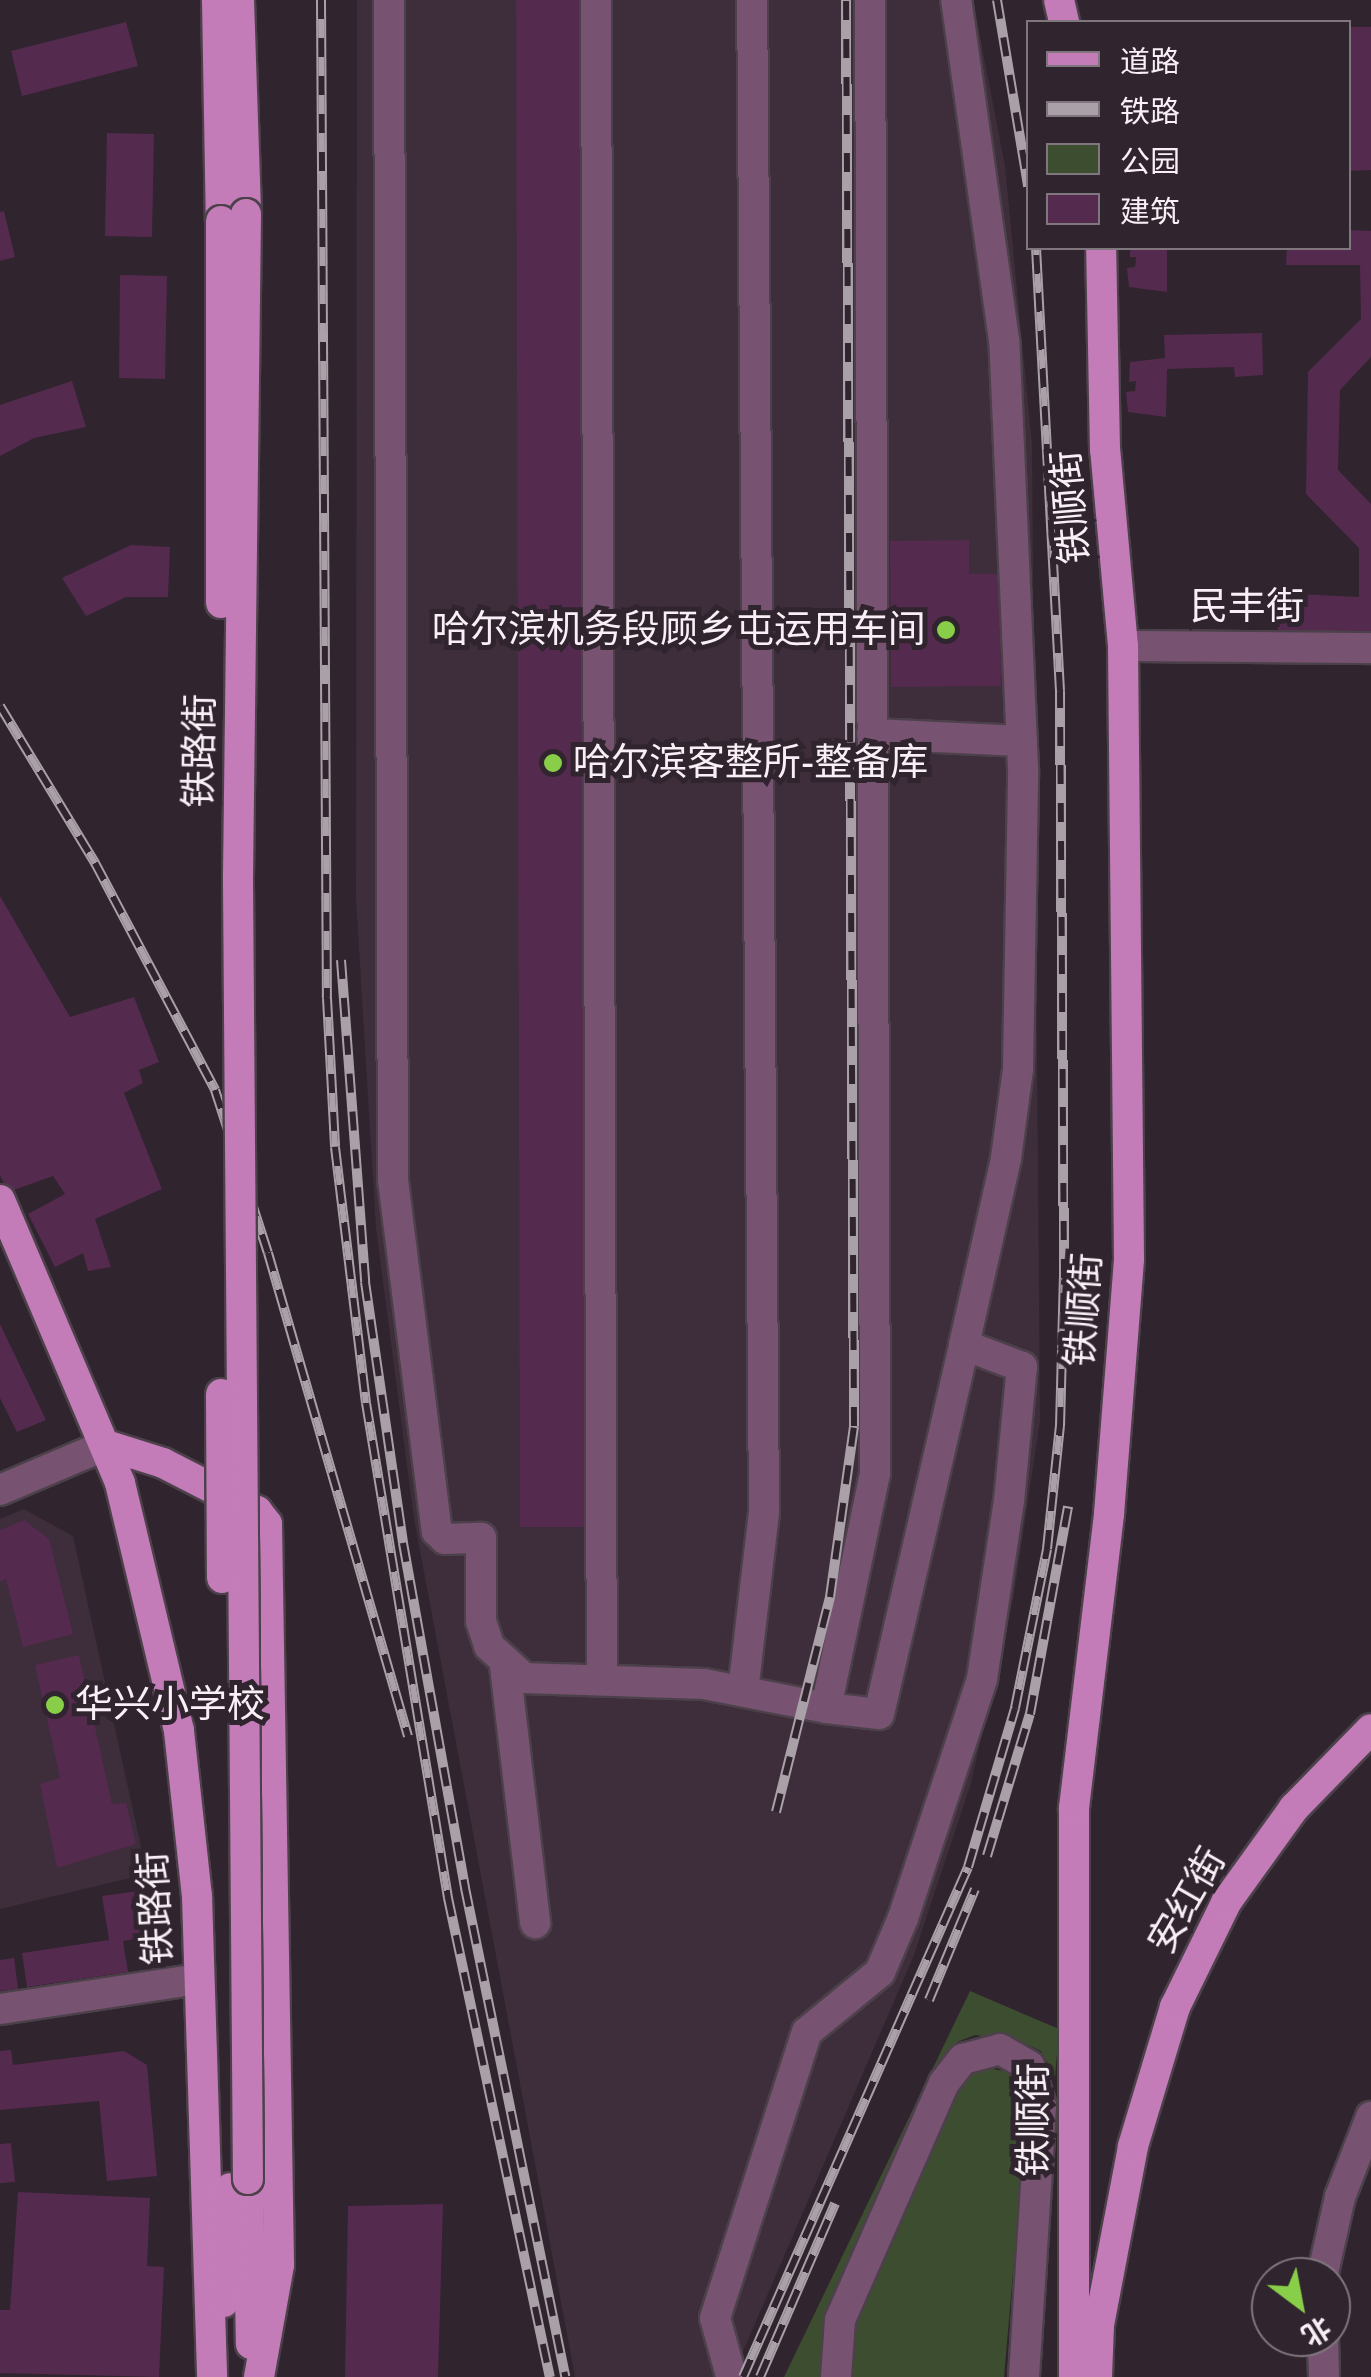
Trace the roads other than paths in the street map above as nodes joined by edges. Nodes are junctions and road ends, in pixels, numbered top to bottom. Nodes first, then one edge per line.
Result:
1 (217, 0) edge
2 (239, 0) edge
3 (389, 0) edge
4 (596, 0) edge
5 (752, 0) edge
6 (870, 0) edge
7 (956, 0) edge
8 (233, 218) junction
9 (1101, 250) edge
10 (1123, 646) junction
11 (1371, 648) edge
12 (872, 734) junction
13 (1022, 741) junction
14 (0, 1200) edge
15 (964, 1345) junction
16 (106, 1445) junction
17 (0, 1490) edge
18 (505, 1666) junction
19 (602, 1680) junction
20 (743, 1690) junction
21 (826, 1708) junction
22 (1371, 1729) edge
23 (535, 1923) dead end
24 (192, 1980) dead end
25 (0, 2009) edge
26 (1371, 2117) edge
27 (239, 2179) junction
28 (1326, 2257) edge
29 (730, 2372) dead end
30 (212, 2377) edge
31 (220, 2377) edge
32 (255, 2377) edge
33 (836, 2377) edge
34 (1024, 2377) edge
35 (1074, 2377) edge
36 (1098, 2377) edge

1 - 8 main road, 铁路街
2 - 8 main road, 铁路街
3 - 18 street
4 - 19 street
5 - 20 street
6 - 12 street
7 - 13 street
8 - 27 main road, 铁路街, bridge
9 - 10 main road, 铁顺街
10 - 11 street, 民丰街
10 - 35 main road, 铁顺街
12 - 13 street
12 - 21 street
13 - 15 street
14 - 16 main road, 铁路街
15 - 21 street
15 - 29 street
16 - 17 street
16 - 30 main road, 铁路街
16 - 32 main road
18 - 19 street
18 - 23 street
19 - 20 street
20 - 21 street
22 - 36 main road, 安红街
24 - 25 street
26 - 28 street
27 - 31 main road
27 - 32 main road
33 - 34 street

